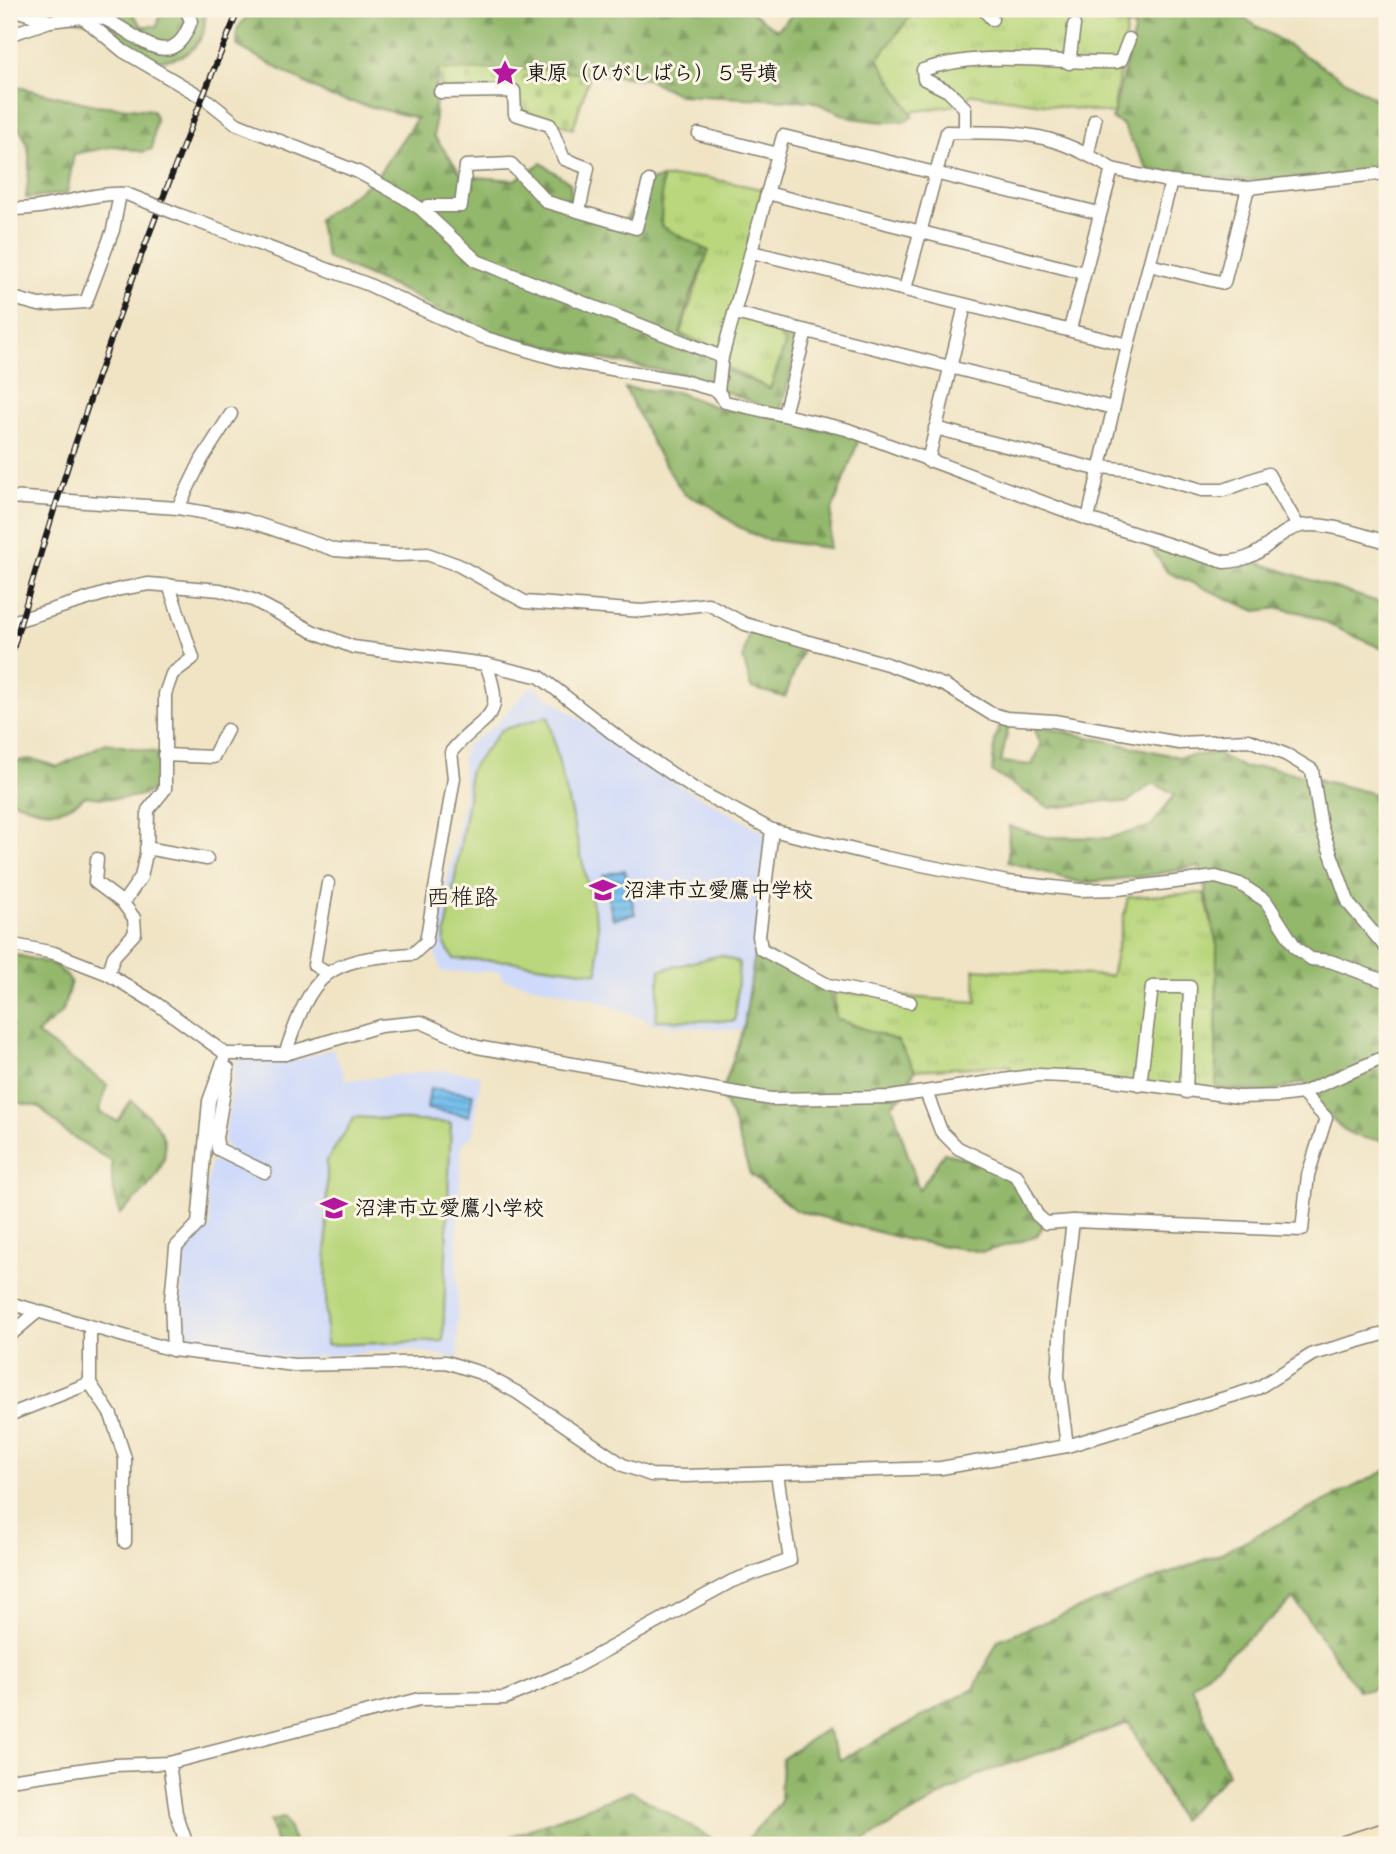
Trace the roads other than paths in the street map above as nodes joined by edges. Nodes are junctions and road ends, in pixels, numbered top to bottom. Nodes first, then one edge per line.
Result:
1 (12, 9) edge
2 (186, 9) edge
3 (82, 17) junction
4 (50, 21) junction
5 (1074, 25) dead end
6 (9, 35) edge
7 (1129, 39) dead end
8 (1069, 63) junction
9 (440, 92) dead end
10 (1095, 120) dead end
11 (965, 132) junction
12 (699, 134) dead end
13 (778, 154) junction
14 (1088, 154) junction
15 (1112, 169) junction
16 (935, 172) junction
17 (1387, 173) edge
18 (649, 181) dead end
19 (1171, 182) junction
20 (1248, 188) junction
21 (767, 193) junction
22 (124, 194) junction
23 (9, 208) edge
24 (424, 211) junction
25 (579, 211) junction
26 (1099, 213) junction
27 (920, 230) junction
28 (752, 252) junction
29 (1149, 265) junction
30 (1084, 273) junction
31 (905, 289) junction
32 (9, 297) edge
33 (965, 305) junction
34 (735, 313) junction
35 (1070, 330) junction
36 (806, 331) junction
37 (1128, 345) junction
38 (722, 357) junction
39 (948, 368) junction
40 (718, 391) junction
41 (1113, 408) junction
42 (231, 414) dead end
43 (784, 414) junction
44 (935, 428) junction
45 (928, 461) junction
46 (1101, 469) junction
47 (9, 497) edge
48 (178, 508) junction
49 (1088, 519) junction
50 (1298, 526) junction
51 (1387, 542) edge
52 (169, 585) junction
53 (9, 623) edge
54 (486, 664) junction
55 (227, 730) dead end
56 (164, 755) junction
57 (772, 830) junction
58 (146, 848) junction
59 (97, 859) dead end
60 (207, 859) dead end
61 (328, 883) dead end
62 (123, 903) junction
63 (9, 944) edge
64 (1387, 949) edge
65 (325, 972) junction
66 (108, 974) junction
67 (1387, 982) edge
68 (910, 1002) dead end
69 (285, 1054) junction
70 (1387, 1056) edge
71 (224, 1059) junction
72 (1140, 1085) junction
73 (926, 1092) junction
74 (1186, 1092) junction
75 (1302, 1093) junction
76 (265, 1172) dead end
77 (1073, 1221) junction
78 (9, 1303) edge
79 (36, 1313) junction
80 (89, 1327) junction
81 (1387, 1333) edge
82 (9, 1336) edge
83 (173, 1350) junction
84 (90, 1383) junction
85 (9, 1415) edge
86 (1067, 1446) junction
87 (777, 1474) junction
88 (125, 1542) dead end
89 (169, 1763) junction
90 (9, 1780) edge
91 (1387, 1832) edge
92 (187, 1845) edge
93 (1346, 1845) edge

1 - 4 street
2 - 3 street
3 - 4 street
3 - 24 street
4 - 6 street
5 - 8 street
7 - 8 street
8 - 11 street
9 - 25 street
10 - 14 street
11 - 14 street
11 - 16 street
12 - 13 street
13 - 16 street
13 - 21 street
14 - 15 street
15 - 19 street
15 - 26 street
16 - 26 street
16 - 27 street
17 - 20 street
18 - 25 street
19 - 20 street
19 - 29 street
20 - 29 street
21 - 27 street
21 - 28 street
22 - 23 street
22 - 32 street
22 - 40 street, bridge
24 - 25 street
24 - 38 street
26 - 30 street
27 - 30 street
27 - 31 street
28 - 31 street
28 - 34 street
29 - 37 street
30 - 35 street
31 - 33 street
33 - 35 street
33 - 39 street
34 - 36 street
34 - 38 street
35 - 37 street
36 - 39 street
36 - 43 street
37 - 41 street
38 - 40 street
39 - 41 street
39 - 44 street
40 - 43 street
41 - 46 street
42 - 48 street
43 - 45 street
44 - 45 street
44 - 46 street
45 - 49 street
46 - 49 street
46 - 50 street
47 - 48 street
48 - 64 street
49 - 50 street
50 - 51 street
52 - 53 street
52 - 54 street
52 - 56 street
54 - 57 street
54 - 65 street
55 - 56 street
56 - 58 street
57 - 67 street
57 - 68 street
58 - 60 street
58 - 62 street
59 - 62 street
61 - 65 street
62 - 66 street
63 - 66 street
65 - 69 street
66 - 71 street
69 - 71 street
69 - 73 street
70 - 75 street
71 - 76 street
71 - 83 street
72 - 73 street
72 - 74 street
72 - 74 street
73 - 77 street
74 - 75 street
75 - 77 street
77 - 86 street
78 - 79 street
79 - 80 street
79 - 82 street
80 - 83 street
80 - 84 street
81 - 86 street
83 - 87 street
84 - 85 street
84 - 88 street
86 - 87 street
87 - 89 street
89 - 90 street
89 - 92 street
91 - 93 street

